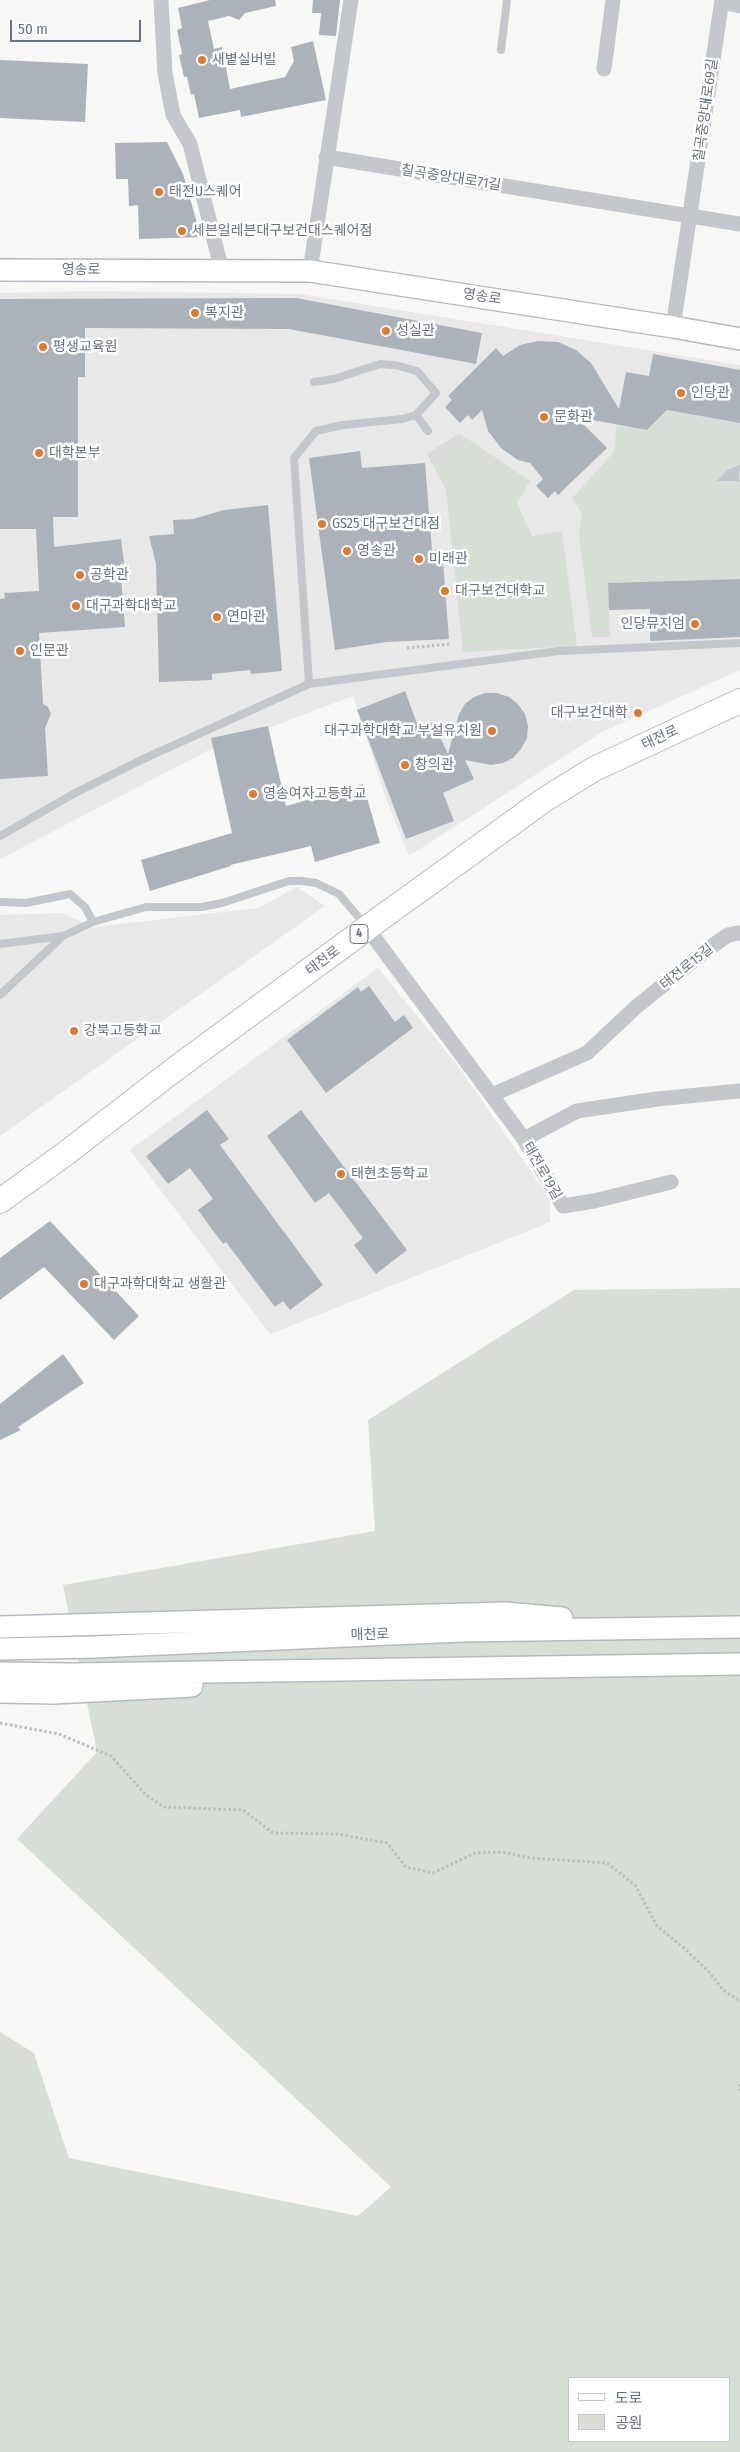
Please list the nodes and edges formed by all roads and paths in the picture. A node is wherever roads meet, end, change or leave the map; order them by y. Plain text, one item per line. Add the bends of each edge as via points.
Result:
1 (161, 0) edge
2 (351, 0) edge
3 (507, 0) edge
4 (613, 0) edge
5 (722, 1) edge
6 (740, 6) edge
7 (501, 50) dead end
8 (604, 69) dead end
9 (326, 157) junction
10 (690, 217) junction
11 (740, 224) edge
12 (0, 270) edge
13 (222, 271) junction
14 (310, 271) junction
15 (673, 327) junction
16 (740, 339) edge
17 (314, 382) dead end
18 (416, 415) junction
19 (428, 431) dead end
20 (740, 643) edge
21 (451, 644) dead end
22 (407, 648) dead end
23 (309, 684) junction
24 (740, 701) edge
25 (0, 836) edge
26 (0, 902) edge
27 (93, 922) junction
28 (367, 928) junction
29 (740, 933) edge
30 (63, 936) junction
31 (0, 944) edge
32 (0, 995) edge
33 (740, 1091) edge
34 (492, 1095) junction
35 (524, 1139) junction
36 (671, 1182) dead end
37 (0, 1201) edge
38 (0, 1627) edge
39 (740, 1627) edge
40 (672, 1628) junction
41 (0, 1649) edge
42 (740, 1664) edge
43 (638, 1666) junction
44 (0, 1673) edge
45 (0, 1692) edge
46 (0, 1723) edge
47 (740, 2000) edge
48 (740, 2084) edge
49 (740, 2091) edge

1 - 13 street via 165,73 173,115 190,144
2 - 9 street
3 - 7 lane
4 - 8 street
5 - 6 street, 칠곡중앙대로69길
5 - 10 street, 칠곡중앙대로69길
9 - 10 street, 칠곡중앙대로71길
9 - 14 street
10 - 11 street
10 - 15 street, 칠곡중앙대로69길
12 - 13 main road, 영송로
13 - 14 main road, 영송로
14 - 15 main road, 영송로
15 - 16 main road, 영송로
17 - 18 lane via 380,364 417,371 436,393
18 - 19 lane
18 - 23 lane via 316,431 294,458
20 - 23 lane via 559,651
21 - 22 path
23 - 25 lane via 141,760
24 - 28 main road, 태전로 / 4 via 594,769 544,800
26 - 27 lane via 26,903 70,894 85,906
27 - 28 lane via 146,907 202,907 289,881 302,881 316,883 339,894
27 - 30 lane
28 - 34 street, 태전로19길
28 - 37 main road, 태전로 / 4
29 - 34 street, 태전로15길 via 728,935 708,949 636,1008 588,1053
30 - 31 lane
30 - 32 lane
33 - 35 street via 577,1111
34 - 35 street, 태전로19길
35 - 36 street, 태전로19길 via 563,1206
38 - 40 main road via 505,1613
39 - 40 main road, 매천로
40 - 41 main road, 매천로 via 461,1631
42 - 43 main road
43 - 44 main road
43 - 45 main road via 466,1681 277,1682 54,1693
46 - 47 path via 59,1734 112,1756 146,1795 164,1807 243,1810 273,1833 337,1834 387,1843 406,1867 433,1873 475,1853 502,1852 530,1858 607,1863 635,1885 657,1926 690,1954 723,1990
48 - 49 path

